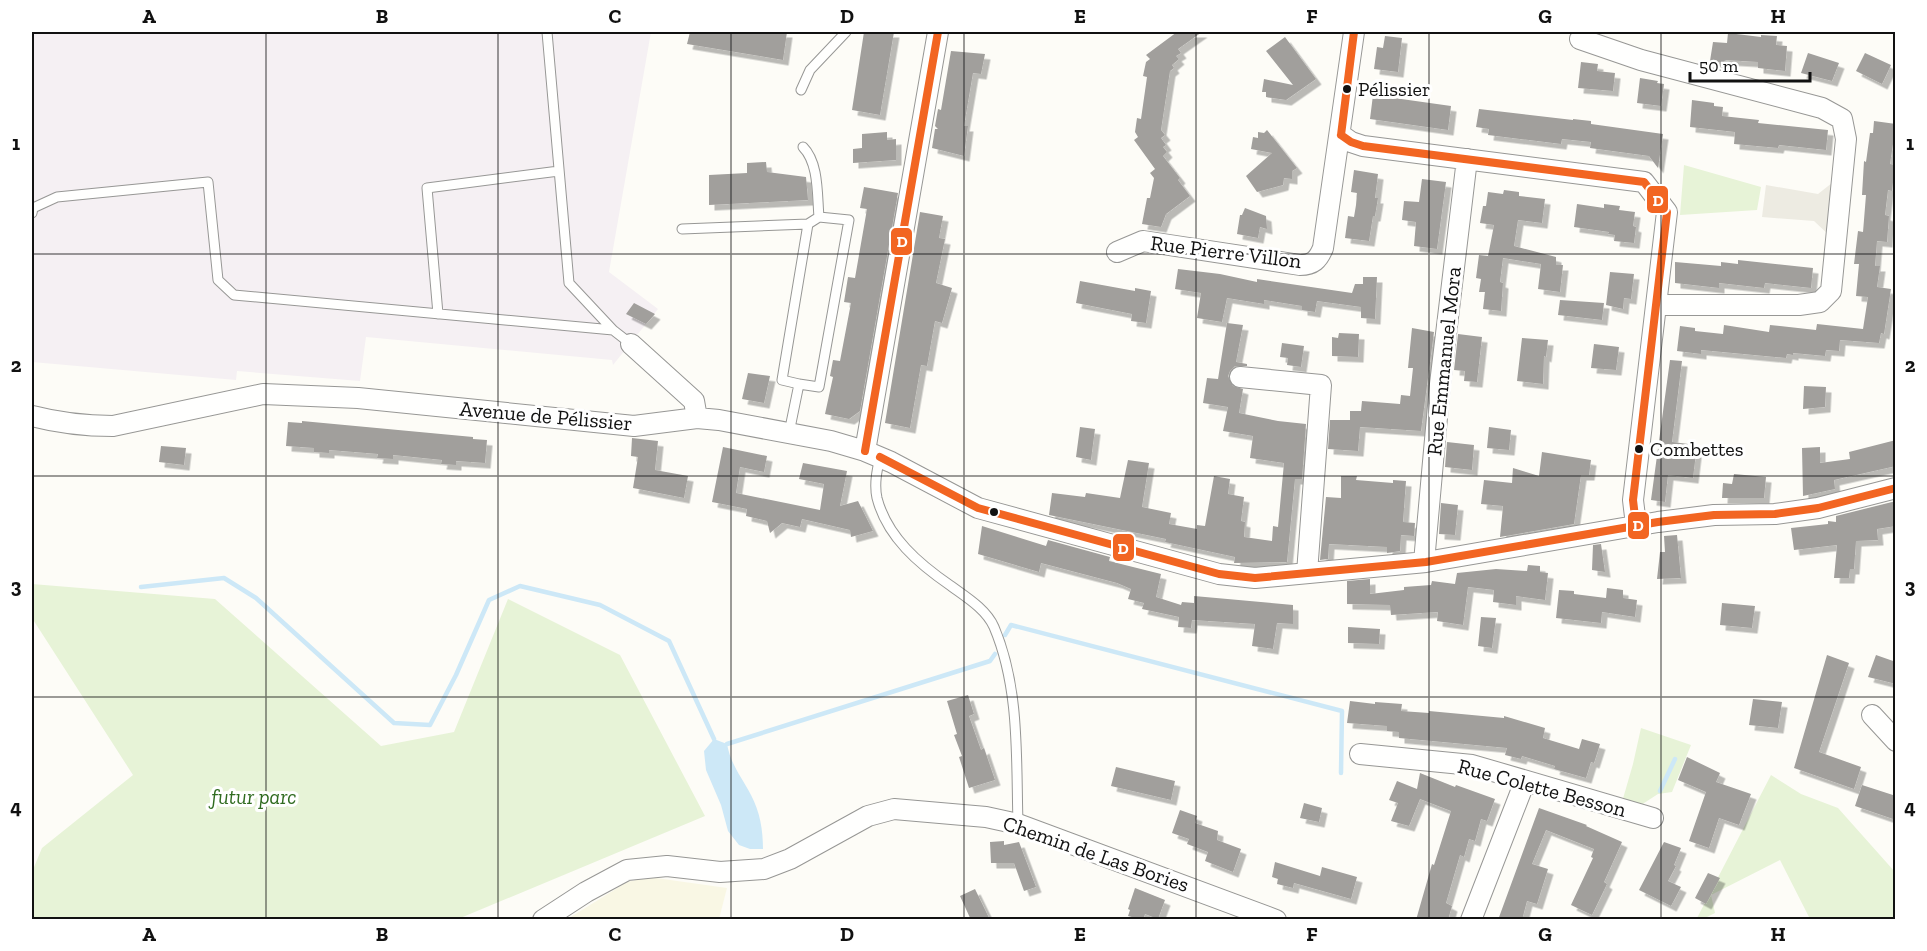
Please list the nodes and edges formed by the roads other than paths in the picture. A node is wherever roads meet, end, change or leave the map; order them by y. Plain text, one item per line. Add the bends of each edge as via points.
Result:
1 (547, 32) edge
2 (846, 32) edge
3 (938, 32) edge
4 (1354, 32) edge
5 (1580, 39) dead end
6 (801, 90) dead end
7 (1341, 135) junction
8 (803, 147) dead end
9 (1467, 159) junction
10 (559, 171) junction
11 (32, 213) edge
12 (819, 217) junction
13 (808, 224) junction
14 (682, 229) dead end
15 (1117, 252) dead end
16 (1657, 305) junction
17 (438, 314) junction
18 (613, 330) junction
19 (631, 344) joint
20 (1240, 377) dead end
21 (799, 384) junction
22 (32, 416) edge
23 (697, 418) junction
24 (789, 433) junction
25 (873, 454) junction
26 (1896, 488) edge
27 (1636, 525) junction
28 (1424, 562) junction
29 (1308, 573) junction
30 (1872, 715) dead end
31 (1896, 741) edge
32 (1360, 754) dead end
33 (1525, 781) junction
34 (1653, 818) dead end
35 (1018, 824) junction
36 (543, 920) edge
37 (1276, 920) edge
38 (1471, 920) edge

1 - 10 lane
2 - 6 lane via 810,70
3 - 25 street
4 - 7 street
5 - 16 street via 1641,60 1822,108 1842,119 1846,139 1831,291 1821,302
7 - 9 street via 1363,146
7 - 15 street, Rue Pierre Villon via 1323,248 1320,257 1309,265 1143,241
8 - 12 lane via 809,153 816,181
9 - 16 street via 1644,182 1667,212
9 - 28 street, Rue Emmanuel Mora
10 - 17 lane via 427,188
10 - 18 lane via 569,283
11 - 17 lane via 33,208 57,197 208,182 218,280 234,296
12 - 13 lane
12 - 21 lane via 849,220 819,387
13 - 14 lane
13 - 21 lane via 782,380
16 - 27 street via 1633,500
17 - 18 lane
18 - 19 lane
19 - 23 street via 694,401
20 - 29 street via 1321,386
21 - 24 lane
22 - 23 street, Avenue de Pélissier via 55,422 113,426 263,394 358,398 634,426
23 - 24 street, Avenue de Pélissier
24 - 25 street, Avenue de Pélissier
25 - 29 street, Avenue de Pélissier via 978,508 1219,574 1255,578
25 - 35 lane via 877,497 894,537 930,571 974,603 993,624 1015,704
26 - 27 street, Avenue de Pélissier via 1818,508
27 - 28 street, Avenue de Pélissier
28 - 29 street, Avenue de Pélissier
30 - 31 street
32 - 33 street, Rue Colette Besson via 1472,765
33 - 34 street, Rue Colette Besson
33 - 38 street
35 - 36 street, Chemin de Las Bories via 986,817 894,809 868,816 764,869 720,872 667,866 627,870
35 - 37 street, Chemin de Las Bories

